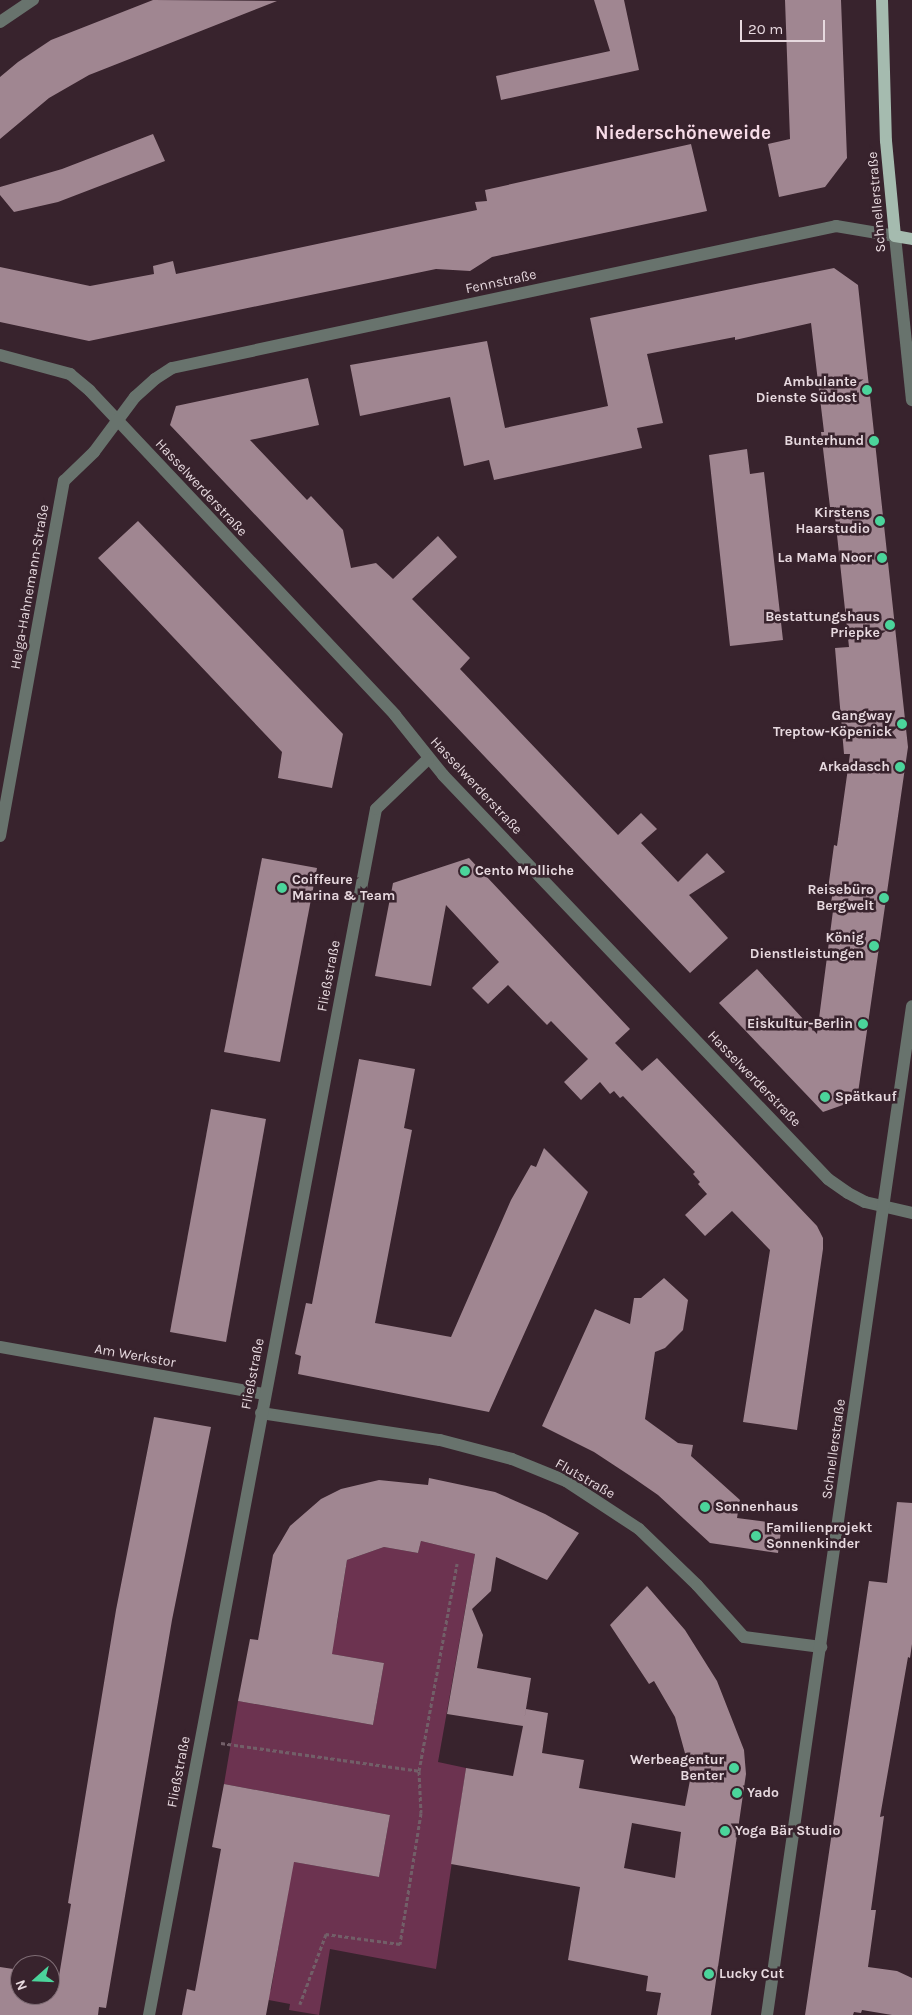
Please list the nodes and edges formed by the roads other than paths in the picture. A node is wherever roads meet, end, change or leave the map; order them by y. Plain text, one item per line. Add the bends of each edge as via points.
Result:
1 (33, 0) edge
2 (882, 0) edge
3 (0, 22) edge
4 (895, 236) junction
5 (912, 239) edge
6 (0, 355) edge
7 (912, 400) edge
8 (118, 422) junction
9 (428, 760) junction
10 (0, 836) edge
11 (912, 1006) edge
12 (884, 1207) junction
13 (912, 1214) edge
14 (0, 1347) edge
15 (265, 1394) junction
16 (261, 1413) junction
17 (821, 1647) junction
18 (149, 2015) edge
19 (767, 2015) edge

1 - 3 street
2 - 4 main road, Schnellerstraße via 886,140
4 - 5 main road, Fennstraße
4 - 7 street, Schnellerstraße
4 - 8 street, Fennstraße via 836,226 172,368 136,397
6 - 8 street, Hasselwerderstraße via 70,374 90,390
8 - 9 street, Hasselwerderstraße via 395,714
8 - 10 street, Helga-Hahnemann-Straße via 94,452 64,481
9 - 12 street, Hasselwerderstraße via 828,1179 856,1198
9 - 15 street, Fließstraße via 376,809
11 - 12 street, Schnellerstraße
12 - 13 street, Hasselwerderstraße
12 - 17 street, Schnellerstraße
14 - 15 street, Am Werkstor
15 - 16 street, Fließstraße
16 - 17 street, Flutstraße via 440,1440 512,1459 557,1478 639,1529 697,1585 744,1637
16 - 18 street, Fließstraße
17 - 19 street, Schnellerstraße

